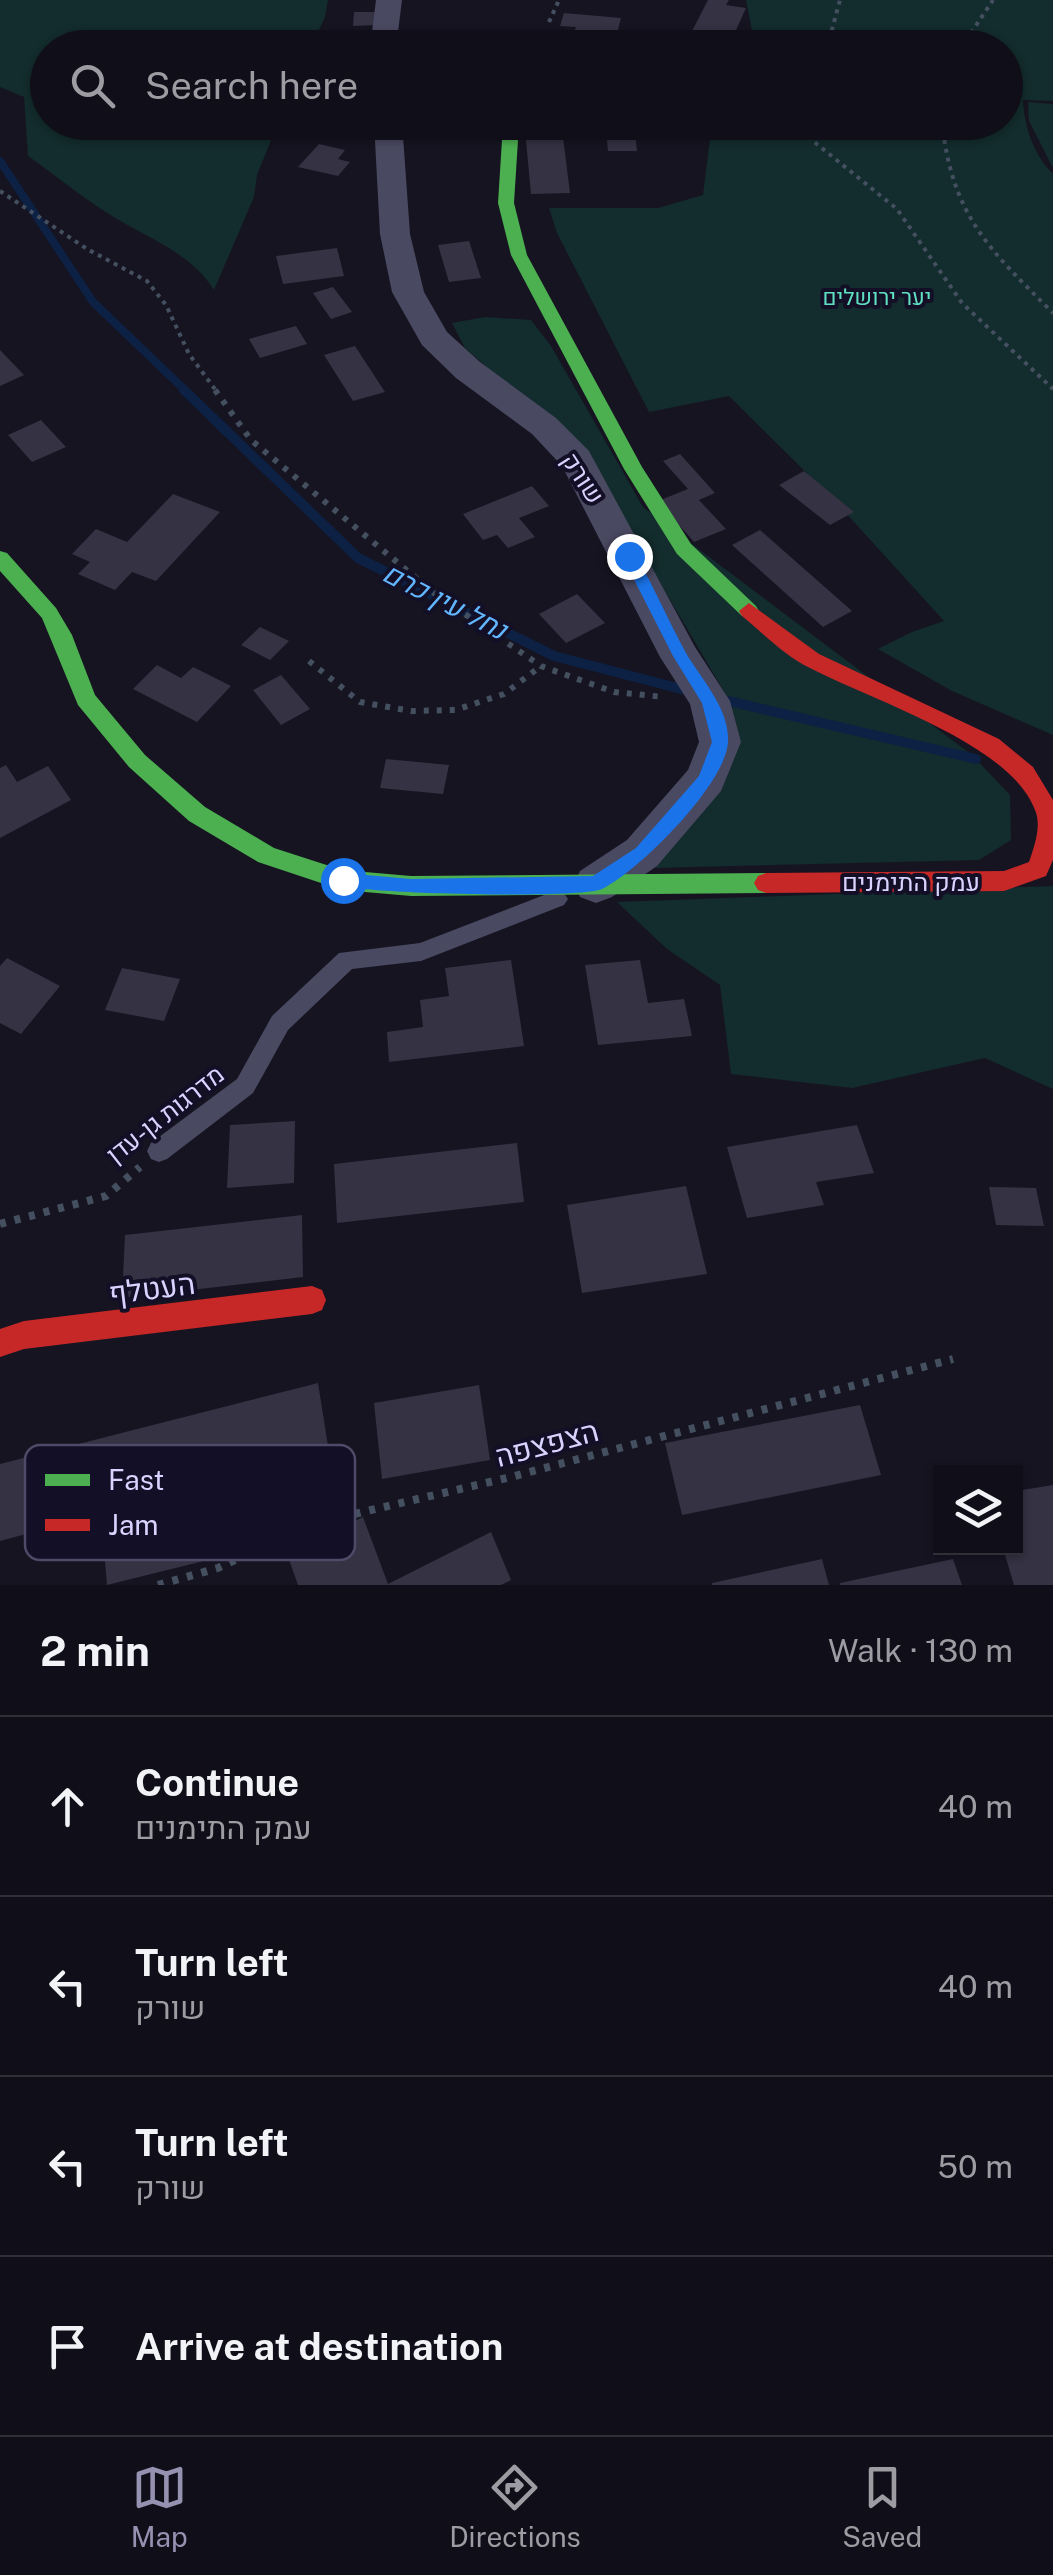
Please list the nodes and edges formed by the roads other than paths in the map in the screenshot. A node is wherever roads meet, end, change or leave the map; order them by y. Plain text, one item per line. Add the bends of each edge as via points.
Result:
1 (389, 0) edge
2 (385, 30) edge
3 (389, 140) edge
4 (510, 140) edge
5 (0, 558) edge
6 (1045, 869) edge
7 (596, 884) junction
8 (159, 1151) road end
9 (312, 1300) dead end
10 (0, 1343) edge

1 - 2 street
3 - 7 street, שורק via 395,234 408,292 425,323 468,370 544,426 576,459 710,702 720,742 706,779 642,853
4 - 6 street, עמק התימנים via 506,203 518,255 633,469 684,549 812,660 992,744 1025,773 1048,812
5 - 7 street, עמק התימנים via 43,602 84,696 138,764 240,844 343,880
6 - 7 street, עמק התימנים via 1004,882
7 - 8 lane, מדרגות גן-עדן via 420,952 347,960 280,1023 245,1086
9 - 10 street, העטלף

